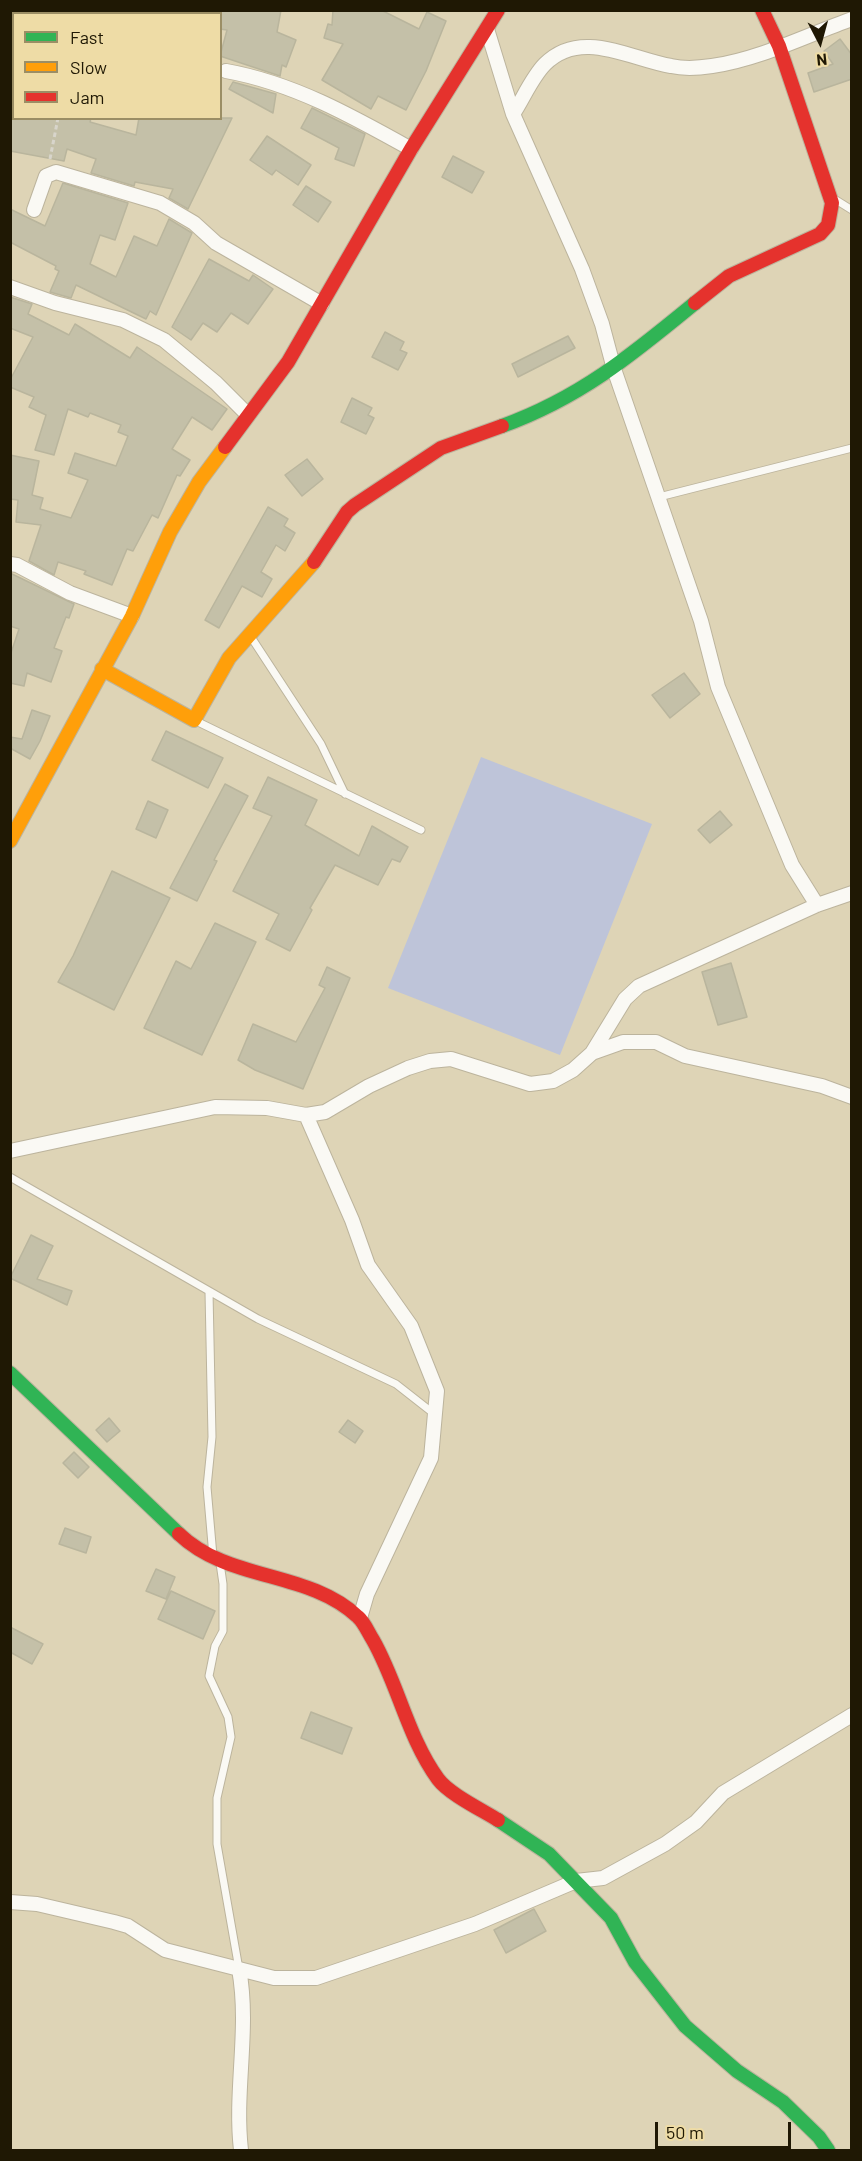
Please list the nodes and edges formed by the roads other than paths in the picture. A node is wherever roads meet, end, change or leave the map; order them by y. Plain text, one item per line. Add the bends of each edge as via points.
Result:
1 (498, 10) edge
2 (762, 10) edge
3 (852, 19) edge
4 (487, 29) junction
5 (779, 46) junction
6 (226, 71) dead end
7 (513, 114) junction
8 (411, 149) junction
9 (826, 186) junction
10 (34, 210) dead end
11 (852, 210) edge
12 (10, 287) edge
13 (322, 304) junction
14 (614, 369) junction
15 (248, 415) junction
16 (852, 448) edge
17 (659, 497) junction
18 (10, 564) edge
19 (132, 616) junction
20 (249, 633) junction
21 (102, 669) junction
22 (194, 720) junction
23 (345, 794) junction
24 (421, 830) dead end
25 (10, 841) edge
26 (852, 893) edge
27 (817, 904) junction
28 (592, 1053) junction
29 (852, 1097) edge
30 (306, 1115) junction
31 (10, 1151) edge
32 (10, 1178) edge
33 (209, 1292) junction
34 (10, 1373) edge
35 (433, 1413) junction
36 (216, 1560) junction
37 (360, 1618) junction
38 (852, 1715) edge
39 (576, 1881) junction
40 (10, 1902) edge
41 (239, 1969) junction
42 (242, 2151) edge
43 (828, 2151) edge

1 - 4 street
2 - 5 street
3 - 5 street
4 - 7 street
4 - 8 street
5 - 7 street via 712,66 682,68 600,47 559,52 543,65
5 - 9 street
6 - 8 street via 277,82 350,115
7 - 14 street via 582,268
8 - 13 street
9 - 11 lane via 838,202
9 - 14 street via 832,214 820,234 729,276
10 - 13 street via 46,176 56,172 160,203 194,223 216,243
12 - 15 street via 123,320 164,340
13 - 15 street via 288,362
14 - 17 street
14 - 20 street via 533,415 441,448 355,505 313,564
15 - 19 street via 199,482
16 - 17 lane
17 - 27 street via 701,621 718,687 792,865
18 - 19 street via 70,593
19 - 21 street
20 - 22 street via 229,658
20 - 23 lane via 321,744
21 - 22 street
21 - 25 street
22 - 23 lane
23 - 24 lane
26 - 27 street
27 - 28 street via 639,986 626,999
28 - 29 street via 623,1042 656,1042 685,1056 822,1086
28 - 30 street via 553,1081 530,1084 451,1059 430,1061 369,1086 325,1112
30 - 31 street via 258,1107 215,1107
30 - 35 street via 368,1265 411,1326 437,1391
32 - 33 lane
33 - 35 lane via 346,1363 396,1384
33 - 36 lane via 212,1437 207,1486
34 - 36 street via 189,1544
35 - 37 street via 431,1458 367,1594
36 - 37 street via 308,1587 335,1599
36 - 41 lane via 223,1584 223,1631 209,1676 228,1717 231,1737 217,1798 217,1844
37 - 39 street via 388,1666 430,1770 440,1782 549,1854
38 - 39 street via 723,1793 696,1822 665,1844 603,1878
39 - 41 street via 475,1924 316,1978 274,1978
39 - 43 street via 611,1918 636,1962 685,2026 737,2071 783,2102
40 - 41 street via 37,1904 128,1926 165,1950
41 - 42 street via 243,1991 238,2116

